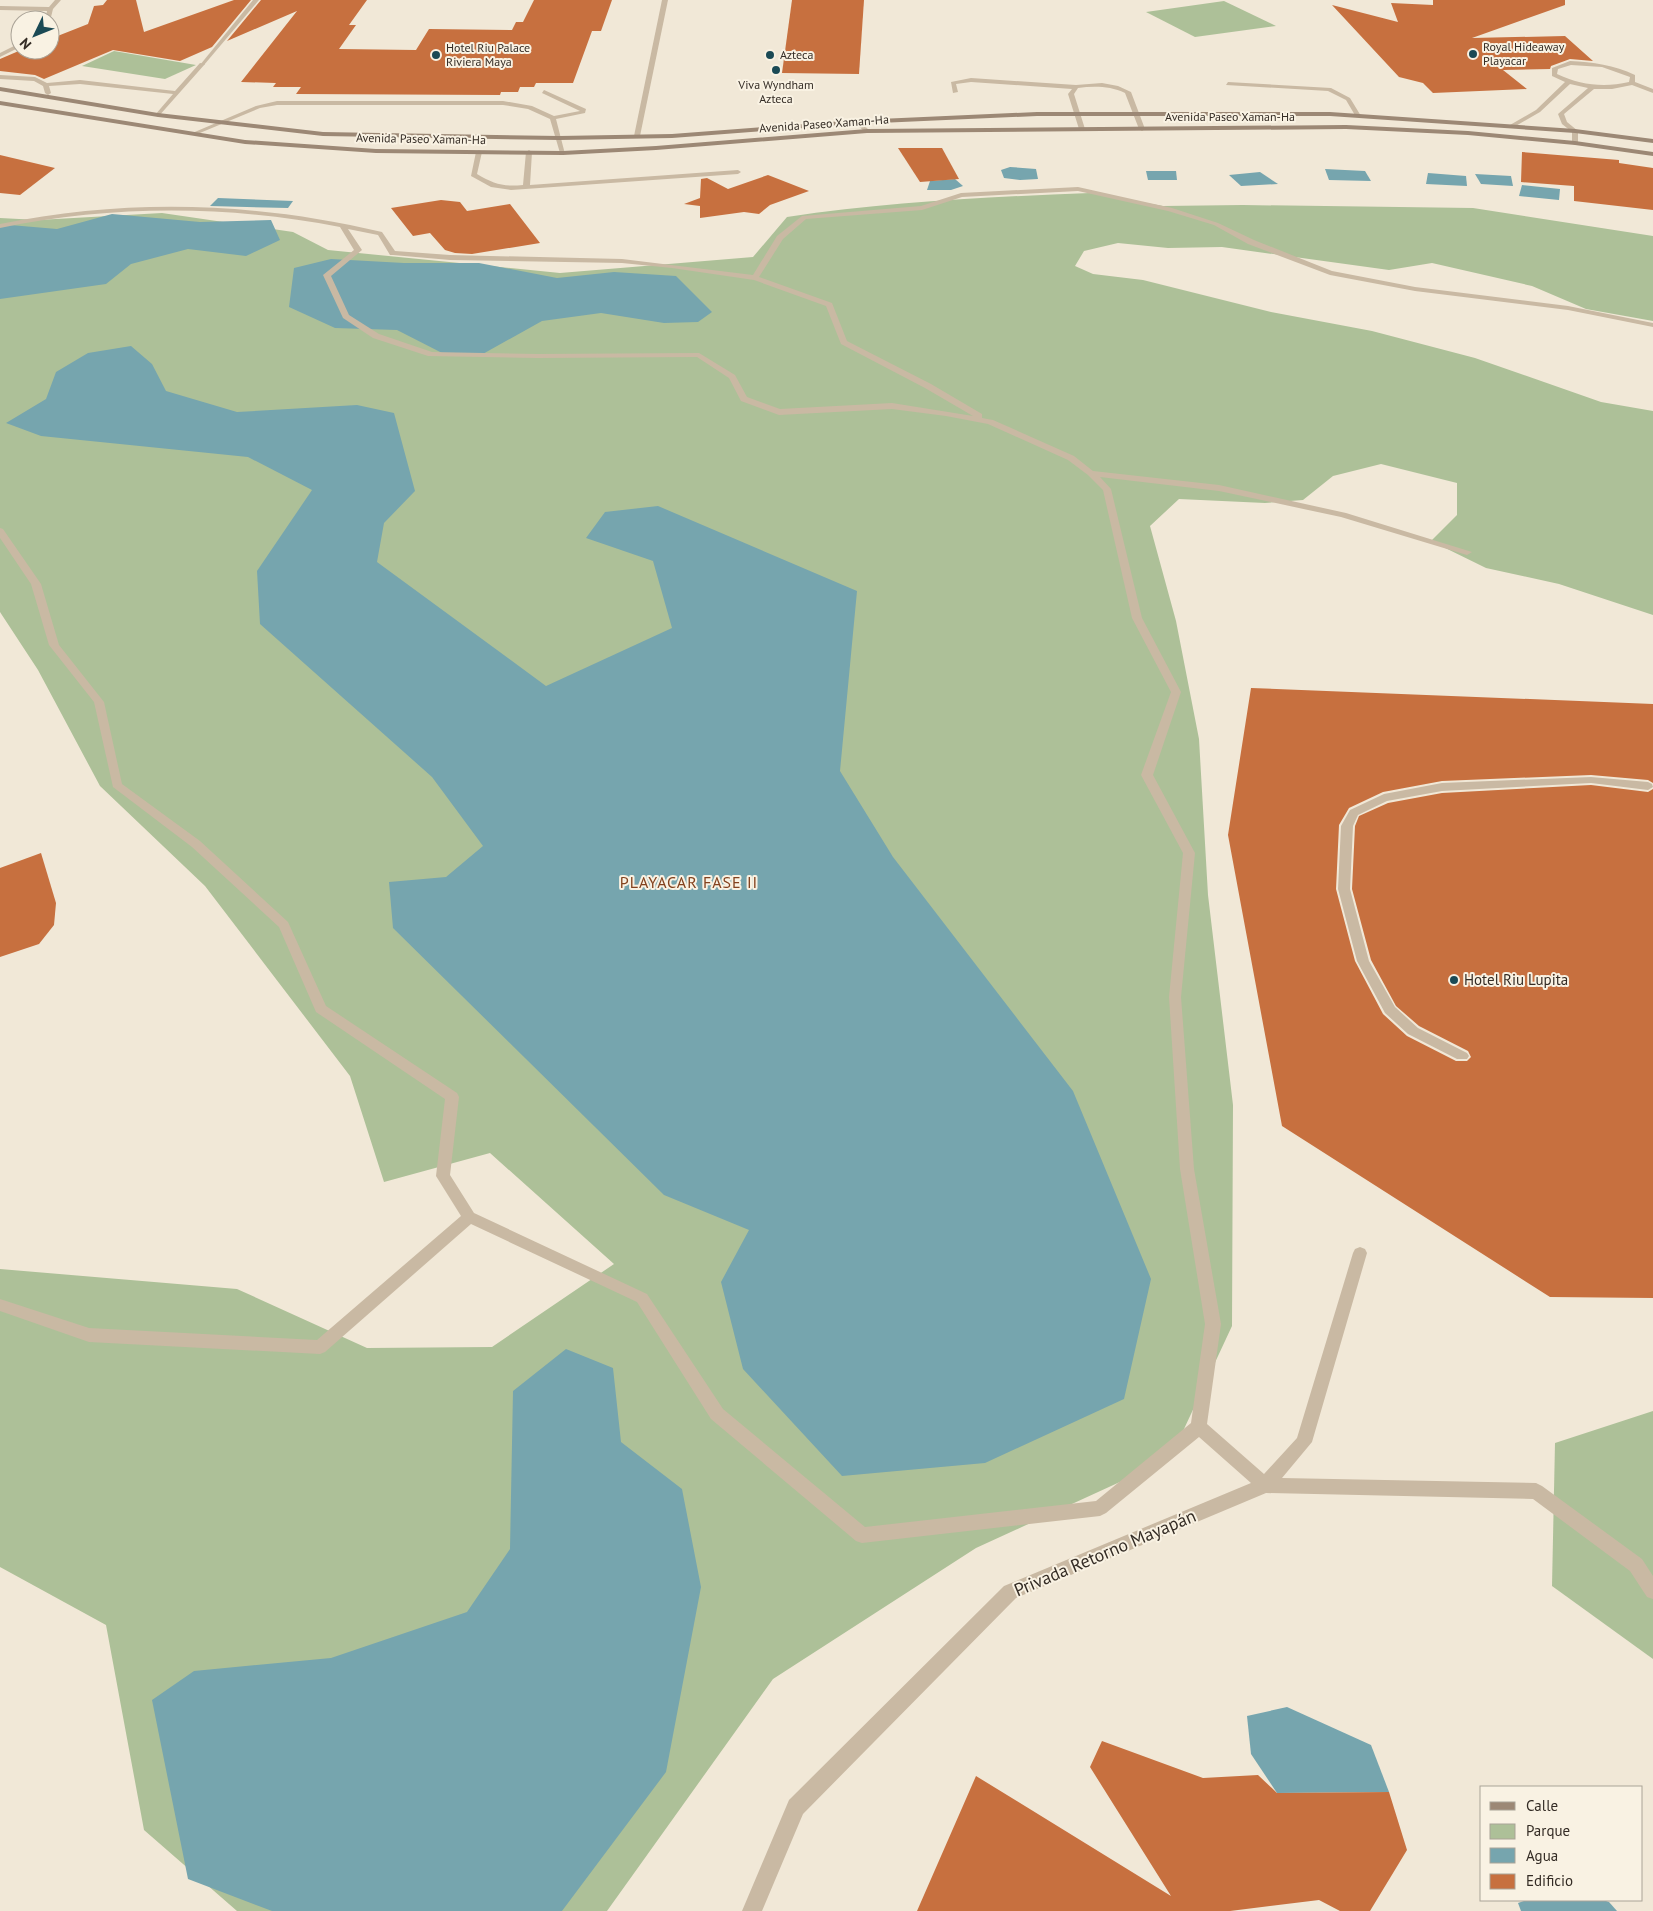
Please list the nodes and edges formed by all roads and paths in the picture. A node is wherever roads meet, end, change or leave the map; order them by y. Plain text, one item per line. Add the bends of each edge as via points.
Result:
1 (58, 0) edge
2 (256, 0) edge
3 (666, 0) edge
4 (0, 8) edge
5 (50, 9) joint
6 (0, 77) edge
7 (1568, 83) junction
8 (1632, 83) junction
9 (1228, 84) dead end
10 (46, 85) junction
11 (1076, 87) junction
12 (1592, 88) junction
13 (0, 89) edge
14 (1653, 91) edge
15 (544, 92) dead end
16 (955, 92) dead end
17 (176, 93) junction
18 (47, 98) junction
19 (0, 103) edge
20 (1076, 114) junction
21 (1136, 114) junction
22 (158, 115) junction
23 (1358, 116) junction
24 (553, 118) junction
25 (857, 122) junction
26 (1466, 122) junction
27 (220, 123) junction
28 (1512, 126) junction
29 (1082, 129) junction
30 (1142, 129) junction
31 (867, 131) junction
32 (1575, 131) junction
33 (193, 134) junction
34 (1468, 134) junction
35 (638, 136) junction
36 (559, 138) junction
37 (1653, 141) edge
38 (1575, 143) junction
39 (479, 152) junction
40 (528, 152) junction
41 (563, 153) junction
42 (1653, 154) edge
43 (738, 172) dead end
44 (526, 187) junction
45 (342, 225) junction
46 (0, 226) edge
47 (754, 278) junction
48 (1653, 325) edge
49 (990, 422) junction
50 (1091, 473) junction
51 (0, 531) edge
52 (1467, 552) dead end
53 (1648, 786) dead end
54 (1462, 1056) dead end
55 (469, 1217) junction
56 (1360, 1253) dead end
57 (0, 1305) edge
58 (1199, 1427) junction
59 (1265, 1485) junction
60 (1653, 1591) edge
61 (752, 1911) edge

1 - 5 street
2 - 17 street
3 - 35 street
4 - 5 street
6 - 10 street via 35,79
7 - 8 street via 1554,75 1554,68 1570,63 1594,63 1618,68 1633,76
7 - 12 street
7 - 28 street via 1538,111
8 - 12 street via 1617,88
8 - 14 street
9 - 23 street via 1329,89 1348,99
10 - 17 street via 80,82
10 - 18 street
11 - 16 street via 971,80 953,82
11 - 20 street via 1071,94
11 - 21 street via 1111,85 1121,88 1128,92
12 - 32 street via 1561,114 1564,123
13 - 18 main road, Avenida Paseo Xaman-Ha
15 - 24 street via 583,109 577,116
17 - 22 street
18 - 22 main road, Avenida Paseo Xaman-Ha
19 - 33 main road, Avenida Paseo Xaman-Ha
20 - 21 main road, Avenida Paseo Xaman-Ha
20 - 25 main road, Avenida Paseo Xaman-Ha
20 - 29 street
21 - 23 main road, Avenida Paseo Xaman-Ha
21 - 30 street
22 - 27 main road, Avenida Paseo Xaman-Ha
23 - 26 main road, Avenida Paseo Xaman-Ha
24 - 27 street via 530,107 503,103 278,103 258,107
24 - 36 street
25 - 31 street
25 - 35 main road, Avenida Paseo Xaman-Ha
26 - 28 main road, Avenida Paseo Xaman-Ha
26 - 34 main road
27 - 33 street
27 - 36 main road, Avenida Paseo Xaman-Ha via 323,134
28 - 32 main road, Avenida Paseo Xaman-Ha
29 - 30 main road, Avenida Paseo Xaman-Ha
29 - 31 main road, Avenida Paseo Xaman-Ha
30 - 34 main road, Avenida Paseo Xaman-Ha via 1346,127
31 - 41 main road, Avenida Paseo Xaman-Ha
32 - 37 main road, Avenida Paseo Xaman-Ha
32 - 38 street
33 - 39 main road, Avenida Paseo Xaman-Ha via 245,142 376,151
34 - 38 main road, Avenida Paseo Xaman-Ha
35 - 36 main road, Avenida Paseo Xaman-Ha
36 - 41 street
38 - 42 main road, Avenida Paseo Xaman-Ha
39 - 40 main road, Avenida Paseo Xaman-Ha
39 - 44 street via 473,175 493,186
40 - 41 main road, Avenida Paseo Xaman-Ha
40 - 44 street
43 - 44 street
45 - 46 street via 222,211 131,208 39,216
45 - 47 street via 380,233 393,253 438,258 623,262 693,268
45 - 49 street via 358,250 327,275 346,316 376,336 431,354 699,355 732,377 744,399 780,412 892,406
47 - 48 street via 780,238 804,217 922,208 961,195 1078,189 1170,209 1216,224 1251,242 1330,273 1415,290 1568,308
47 - 49 street via 829,306 844,342
49 - 50 street via 1071,458
50 - 52 street via 1220,488 1343,514
50 - 58 street via 1107,489 1137,618 1176,692 1147,775 1189,853 1175,997 1187,1169 1213,1324
51 - 55 street via 36,584 54,645 99,702 117,785 196,844 284,925 321,1009 452,1097 443,1176
53 - 54 street via 1591,780 1442,787 1384,798 1354,813 1347,826 1344,889 1363,961 1390,1010 1414,1031
55 - 57 street via 320,1347 89,1335
55 - 58 street via 642,1298 717,1414 862,1535 1100,1508
56 - 59 street, Privada Retorno Mayapán via 1304,1442
58 - 59 street
59 - 60 street via 1536,1491 1636,1564
59 - 61 street, Privada Retorno Mayapán via 1010,1592 796,1807

